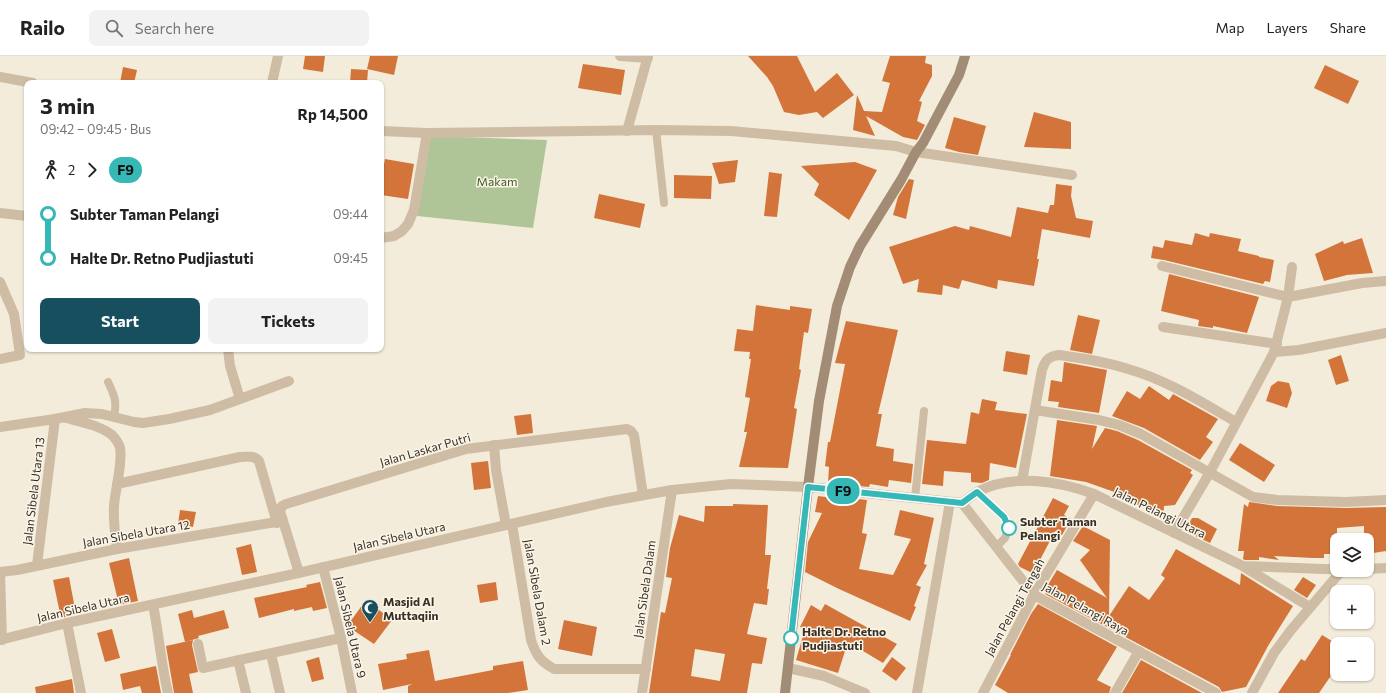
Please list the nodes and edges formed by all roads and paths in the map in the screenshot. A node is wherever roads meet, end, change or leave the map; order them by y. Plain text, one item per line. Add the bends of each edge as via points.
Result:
1 (278, 56) edge
2 (620, 56) edge
3 (965, 56) edge
4 (648, 57) edge
5 (0, 76) edge
6 (273, 80) edge
7 (24, 81) edge
8 (656, 130) junction
9 (384, 131) edge
10 (627, 131) junction
11 (427, 133) junction
12 (916, 152) junction
13 (1072, 175) dead end
14 (664, 203) dead end
15 (0, 213) edge
16 (24, 216) edge
17 (384, 238) edge
18 (1162, 266) dead end
19 (1292, 267) dead end
20 (1386, 281) edge
21 (0, 282) edge
22 (1288, 297) junction
23 (1163, 327) dead end
24 (1386, 333) edge
25 (23, 346) edge
26 (1276, 348) junction
27 (228, 352) edge
28 (0, 359) edge
29 (289, 381) dead end
30 (108, 382) dead end
31 (240, 400) junction
32 (1035, 410) junction
33 (924, 411) dead end
34 (114, 417) junction
35 (58, 418) junction
36 (1236, 422) junction
37 (0, 427) edge
38 (494, 445) junction
39 (1209, 474) junction
40 (1022, 481) junction
41 (117, 484) junction
42 (808, 487) junction
43 (672, 490) junction
44 (977, 492) junction
45 (1094, 494) junction
46 (643, 495) junction
47 (915, 498) junction
48 (1386, 500) edge
49 (950, 502) junction
50 (962, 503) junction
51 (276, 522) junction
52 (509, 525) junction
53 (1174, 533) junction
54 (996, 547) junction
55 (117, 549) junction
56 (37, 565) junction
57 (1243, 566) junction
58 (324, 567) junction
59 (1386, 568) edge
60 (1374, 569) edge
61 (1330, 570) edge
62 (0, 572) edge
63 (296, 574) junction
64 (1336, 577) edge
65 (1034, 595) junction
66 (152, 605) junction
67 (1310, 607) junction
68 (67, 623) junction
69 (341, 638) junction
70 (1, 640) edge
71 (198, 644) dead end
72 (1139, 651) junction
73 (271, 654) junction
74 (238, 660) junction
75 (788, 668) junction
76 (646, 669) junction
77 (80, 693) edge
78 (168, 693) edge
79 (246, 693) edge
80 (280, 693) edge
81 (352, 693) edge
82 (642, 693) edge
83 (785, 693) edge
84 (865, 693) edge
85 (917, 693) edge
86 (983, 693) edge
87 (1115, 693) edge
88 (1216, 693) edge
89 (1252, 693) edge

1 - 6 street
2 - 4 street
3 - 12 main road via 959,75
4 - 10 street
5 - 7 street
8 - 10 street
8 - 12 street via 731,131 803,137 896,146
8 - 14 lane
9 - 11 street
10 - 11 street
11 - 17 street via 414,210 402,231
12 - 13 street
12 - 42 main road via 860,246 837,306 819,401
15 - 16 street
18 - 22 street
19 - 22 street
20 - 22 street
21 - 25 street via 14,314
22 - 26 street
23 - 26 street
24 - 26 street via 1299,350
25 - 28 street via 20,355
26 - 36 street
27 - 31 street
29 - 31 street
30 - 34 lane via 116,398
31 - 34 street via 196,414 143,423
32 - 36 street via 1044,362 1059,355 1130,369 1173,386
32 - 39 street via 1119,425 1140,434
32 - 40 street
33 - 47 lane
34 - 35 street via 85,413
35 - 37 street
35 - 41 street via 85,422 113,436 120,447
35 - 56 street, Jalan Sibela Utara 13
36 - 39 street
38 - 46 street, Jalan Laskar Putri via 626,429 634,435
38 - 52 street, Jalan Sibela Dalam 2 via 496,470
38 - 63 street, Jalan Laskar Putri via 466,449 282,506 280,511
39 - 48 street via 1252,497 1346,502
39 - 53 street
40 - 44 street, Jalan Pelangi Utara via 998,484
40 - 45 street, Jalan Pelangi Utara via 1055,484
41 - 51 street via 240,458 256,458
41 - 55 street via 113,524
42 - 43 street, Jalan Sibela Utara via 731,484
42 - 47 street
42 - 75 main road
43 - 46 street, Jalan Sibela Utara
43 - 76 street, Jalan Sibela Dalam
44 - 50 street, Jalan Pelangi Utara
44 - 54 lane via 1004,517 1009,528 1005,538
45 - 53 street, Jalan Pelangi Utara
45 - 65 street, Jalan Pelangi Tengah
46 - 52 street, Jalan Sibela Utara
47 - 49 street
49 - 50 street
49 - 85 street
50 - 54 street, Jalan Pelangi Raya
51 - 55 street, Jalan Sibela Utara 12
51 - 63 street
52 - 58 street, Jalan Sibela Utara
52 - 76 street, Jalan Sibela Dalam 2 via 531,640 535,652 543,663 554,669
53 - 57 street, Jalan Pelangi Utara
54 - 65 street, Jalan Pelangi Raya
55 - 56 street, Jalan Sibela Utara 12
56 - 62 street, Jalan Sibela Utara 12
57 - 61 street, Jalan Pelangi Utara
57 - 67 street
58 - 63 street, Jalan Sibela Utara
58 - 69 street, Jalan Sibela Utara 9
59 - 60 street
62 - 70 street
63 - 66 street, Jalan Sibela Utara
64 - 67 street
65 - 72 street, Jalan Pelangi Raya
65 - 86 street, Jalan Pelangi Tengah
66 - 68 street, Jalan Sibela Utara
66 - 78 street via 159,632 160,656
67 - 89 street via 1274,653
68 - 70 street, Jalan Sibela Utara
68 - 77 street
69 - 73 street
69 - 81 street, Jalan Sibela Utara 9
71 - 74 street via 203,668
72 - 87 street
72 - 88 street, Jalan Pelangi Raya
73 - 74 street
73 - 80 street
74 - 79 street
75 - 83 main road
75 - 84 street via 824,676
76 - 82 street, Jalan Sibela Dalam

